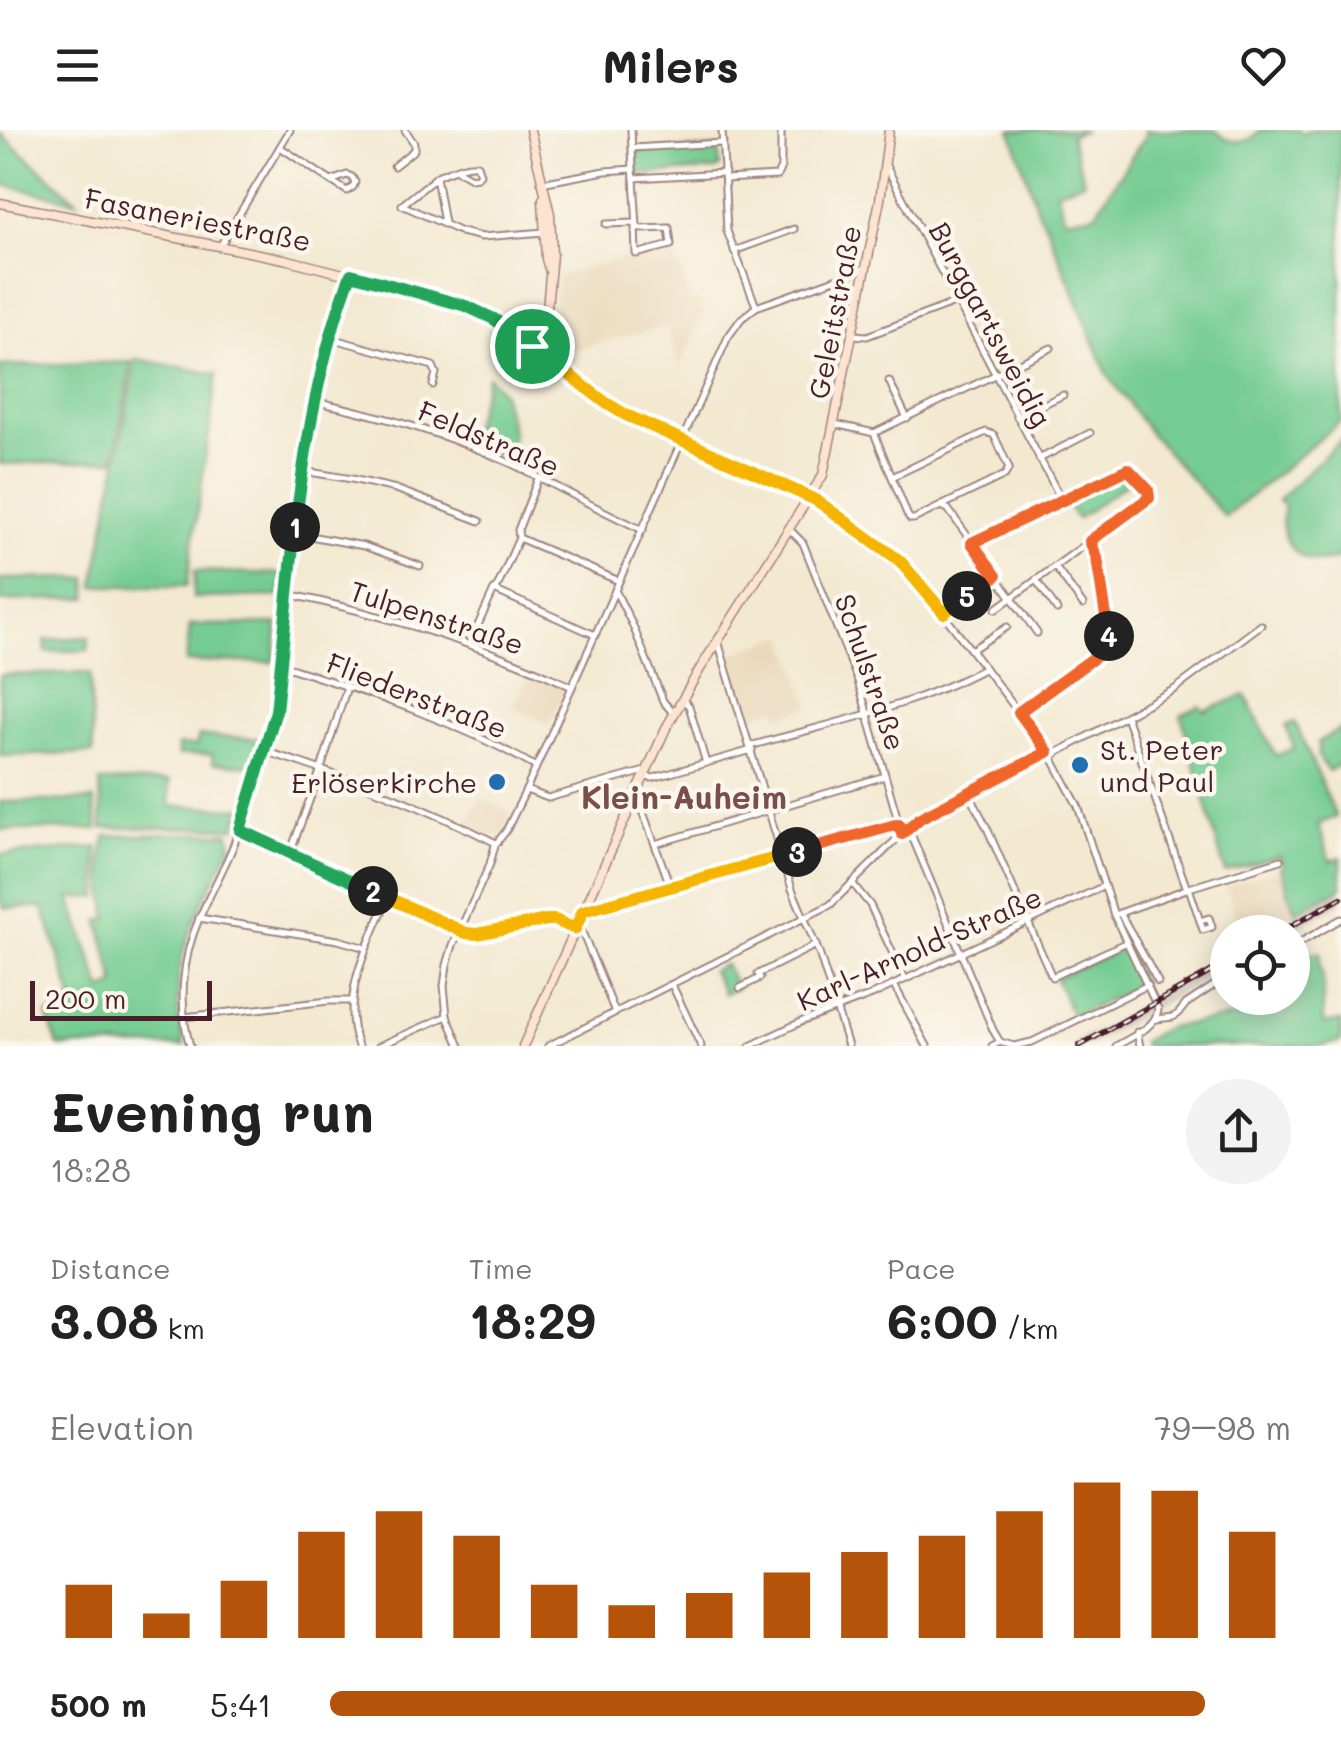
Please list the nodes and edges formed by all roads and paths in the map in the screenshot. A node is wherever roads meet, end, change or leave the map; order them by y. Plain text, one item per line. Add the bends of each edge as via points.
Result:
1 (290, 130) edge
2 (405, 130) edge
3 (530, 130) edge
4 (631, 130) edge
5 (722, 130) edge
6 (782, 130) edge
7 (889, 130) edge
8 (723, 143) junction
9 (280, 146) junction
10 (632, 148) junction
11 (394, 166) dead end
12 (886, 166) junction
13 (456, 169) dead end
14 (633, 170) junction
15 (436, 176) junction
16 (725, 176) junction
17 (634, 178) junction
18 (331, 181) dead end
19 (542, 186) junction
20 (0, 203) edge
21 (444, 224) junction
22 (606, 224) dead end
23 (635, 224) junction
24 (794, 228) dead end
25 (548, 231) junction
26 (220, 246) junction
27 (734, 251) junction
28 (866, 268) junction
29 (351, 274) junction
30 (956, 302) junction
31 (756, 307) junction
32 (853, 335) junction
33 (330, 338) junction
34 (532, 346) junction
35 (1051, 348) dead end
36 (995, 376) junction
37 (889, 381) dead end
38 (433, 385) dead end
39 (1062, 396) dead end
40 (314, 401) junction
41 (907, 418) junction
42 (1018, 418) junction
43 (835, 424) junction
44 (874, 432) junction
45 (1090, 433) dead end
46 (682, 440) junction
47 (1039, 459) junction
48 (303, 471) junction
49 (892, 477) junction
50 (538, 479) junction
51 (810, 498) junction
52 (1061, 500) junction
53 (941, 506) junction
54 (480, 521) dead end
55 (642, 530) junction
56 (790, 530) junction
57 (294, 533) junction
58 (519, 538) junction
59 (1090, 541) junction
60 (972, 543) junction
61 (420, 566) dead end
62 (1055, 567) junction
63 (996, 576) junction
64 (1036, 580) junction
65 (619, 581) junction
66 (496, 590) junction
67 (615, 590) junction
68 (288, 594) junction
69 (1012, 598) junction
70 (1083, 605) dead end
71 (996, 609) dead end
72 (1057, 610) dead end
73 (944, 613) junction
74 (1261, 625) dead end
75 (1008, 626) dead end
76 (1037, 633) dead end
77 (595, 635) junction
78 (718, 642) junction
79 (468, 646) junction
80 (972, 650) junction
81 (281, 665) junction
82 (985, 668) junction
83 (346, 687) junction
84 (572, 687) junction
85 (682, 699) junction
86 (1019, 712) junction
87 (867, 713) junction
88 (674, 714) junction
89 (1126, 716) junction
90 (751, 748) junction
91 (264, 751) junction
92 (1050, 754) junction
93 (706, 763) junction
94 (536, 767) junction
95 (322, 770) junction
96 (644, 774) junction
97 (884, 774) junction
98 (526, 790) junction
99 (636, 793) junction
100 (969, 793) junction
101 (769, 810) junction
102 (899, 824) junction
103 (908, 828) junction
104 (240, 830) junction
105 (902, 834) junction
106 (496, 843) junction
107 (655, 844) junction
108 (290, 854) junction
109 (782, 856) junction
110 (1281, 860) dead end
111 (853, 884) junction
112 (1104, 886) junction
113 (671, 888) junction
114 (1188, 888) junction
115 (388, 898) junction
116 (583, 911) junction
117 (1117, 914) junction
118 (199, 918) junction
119 (804, 919) junction
120 (1341, 919) edge
121 (1200, 921) dead end
122 (1028, 922) junction
123 (462, 926) junction
124 (577, 926) junction
125 (1310, 936) edge
126 (1127, 942) junction
127 (816, 945) junction
128 (366, 948) junction
129 (960, 953) junction
130 (905, 979) junction
131 (1158, 982) dead end
132 (894, 984) junction
133 (672, 985) junction
134 (1148, 985) junction
135 (740, 988) dead end
136 (1210, 988) edge
137 (353, 1001) junction
138 (836, 1008) junction
139 (615, 1012) junction
140 (448, 1016) junction
141 (184, 1017) junction
142 (1156, 1019) junction
143 (1137, 1032) junction
144 (402, 1036) junction
145 (1000, 1042) junction
146 (551, 1045) edge
147 (190, 1046) edge
148 (358, 1046) edge
149 (379, 1046) edge
150 (408, 1046) edge
151 (460, 1046) edge
152 (523, 1046) edge
153 (701, 1046) edge
154 (750, 1046) edge
155 (848, 1046) edge
156 (927, 1046) edge
157 (992, 1046) edge
158 (1116, 1046) edge
159 (1140, 1046) edge

1 - 9 street
2 - 11 street via 414,150
3 - 19 street
4 - 10 street
5 - 8 street
6 - 16 street via 779,174
7 - 12 street, Geleitstraße
8 - 10 street
8 - 16 street
9 - 18 street
9 - 26 street
10 - 14 street
12 - 28 street, Geleitstraße
12 - 30 street, Burggartsweidig
13 - 15 street
14 - 17 street
14 - 19 street
15 - 21 street
15 - 21 street via 402,205
16 - 17 street
16 - 27 street
17 - 23 street
19 - 25 street
20 - 26 street, Fasaneriestraße
21 - 25 street via 486,238
22 - 23 street
23 - 23 street via 636,254 671,245 669,228
24 - 27 street
25 - 34 street via 546,319
26 - 29 street, Fasaneriestraße
27 - 31 street
28 - 31 street
28 - 32 street, Geleitstraße
29 - 33 street
29 - 34 street, Fasaneriestraße via 466,306
30 - 32 street via 871,335
30 - 36 street, Burggartsweidig
31 - 46 street via 728,337
32 - 43 street, Geleitstraße
33 - 38 street via 434,366
33 - 40 street
34 - 46 street, Fasaneriestraße via 617,410
35 - 36 street
36 - 41 street
36 - 42 street, Burggartsweidig
37 - 41 street
39 - 42 street
40 - 48 street
40 - 50 street, Feldstraße via 419,428
41 - 44 street
42 - 47 street, Burggartsweidig
43 - 44 street
43 - 51 street, Geleitstraße
44 - 49 street
45 - 47 street
46 - 51 street, Fasaneriestraße
46 - 55 street
47 - 52 street, Burggartsweidig
48 - 54 street via 396,489
48 - 57 street
49 - 53 street via 910,519
49 - 53 street via 992,433 1009,472
50 - 55 street, Feldstraße
50 - 58 street
51 - 56 street, Geleitstraße
51 - 73 street via 899,560
52 - 59 street via 1128,469 1148,490 1147,500
52 - 60 street
53 - 60 street
55 - 65 street
56 - 78 street, Geleitstraße
56 - 87 street, Schulstraße via 803,542
57 - 61 street via 364,546
57 - 68 street
58 - 65 street
58 - 66 street
59 - 62 street
59 - 86 street via 1110,646
60 - 63 street
62 - 64 street
62 - 70 street
63 - 69 street
63 - 73 street
64 - 69 street
64 - 72 street
65 - 67 street
66 - 77 street
66 - 79 street
67 - 77 street
67 - 88 street via 662,701
68 - 79 street, Tulpenstraße
68 - 81 street
69 - 71 street
69 - 76 street
73 - 80 street
74 - 89 street via 1190,679
75 - 80 street
77 - 84 street
78 - 85 street, Geleitstraße
78 - 90 street
79 - 84 street, Tulpenstraße
80 - 82 street
81 - 83 street, Fliederstraße
81 - 91 street
82 - 86 street
82 - 87 street
83 - 94 street, Fliederstraße via 436,718
83 - 95 street
84 - 94 street
85 - 88 street, Geleitstraße
85 - 93 street
86 - 92 street
87 - 90 street
87 - 97 street, Schulstraße
88 - 96 street, Geleitstraße
89 - 92 street
89 - 114 street
90 - 93 street
90 - 101 street
91 - 95 street
91 - 104 street
92 - 100 street
92 - 112 street via 1078,806
93 - 96 street via 650,779
94 - 98 street
95 - 106 street
95 - 108 street
96 - 98 street via 548,798
96 - 99 street, Geleitstraße
97 - 101 street
97 - 102 street, Schulstraße
98 - 106 street
99 - 107 street
99 - 116 street, Geleitstraße
100 - 103 street
100 - 122 street
101 - 107 street
101 - 109 street
102 - 105 street, Schulstraße
102 - 109 street
103 - 105 street
103 - 129 street
104 - 108 street
104 - 118 street
105 - 111 street
106 - 123 street
107 - 113 street
108 - 115 street
109 - 113 street
109 - 119 street
110 - 114 street
111 - 119 street
111 - 130 street via 870,904
112 - 117 street
112 - 122 street, Karl-Arnold-Straße
113 - 116 street
114 - 117 street
114 - 121 street
115 - 123 street
115 - 128 street
116 - 124 street, Geleitstraße
117 - 126 street
117 - 131 street
118 - 128 street
118 - 141 street via 187,959
119 - 127 street
119 - 133 street
120 - 125 street
122 - 126 street via 1052,977
122 - 129 street, Karl-Arnold-Straße
123 - 124 street via 472,934 547,920
123 - 140 street via 445,972
124 - 139 street
124 - 152 street, Geleitstraße
126 - 134 street
127 - 135 street
127 - 138 street
128 - 137 street
129 - 130 street, Karl-Arnold-Straße
129 - 145 street
130 - 132 street, Karl-Arnold-Straße
132 - 138 street, Karl-Arnold-Straße
132 - 156 street
133 - 139 street
133 - 153 street
134 - 142 street
134 - 145 street via 1032,1042
136 - 142 street via 1173,1017
137 - 141 street
137 - 148 street
138 - 154 street, Karl-Arnold-Straße
138 - 155 street
139 - 146 street
140 - 144 street
140 - 151 street
141 - 147 street
142 - 143 street
143 - 158 street
143 - 159 street
144 - 149 street
144 - 150 street
145 - 157 street

